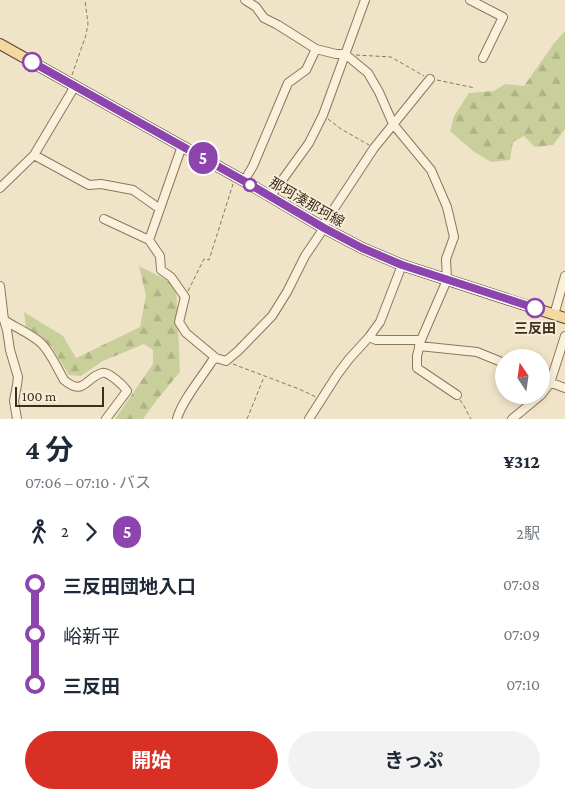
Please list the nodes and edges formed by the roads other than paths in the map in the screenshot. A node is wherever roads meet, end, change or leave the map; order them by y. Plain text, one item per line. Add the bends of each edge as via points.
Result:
1 (246, 0) edge
2 (263, 0) edge
3 (365, 0) edge
4 (470, 0) edge
5 (256, 7) junction
6 (0, 44) edge
7 (316, 50) junction
8 (345, 54) junction
9 (483, 58) dead end
10 (430, 79) road end
11 (72, 84) junction
12 (393, 124) junction
13 (182, 146) junction
14 (34, 155) junction
15 (240, 178) junction
16 (0, 188) edge
17 (270, 197) junction
18 (160, 209) junction
19 (104, 219) dead end
20 (323, 228) junction
21 (149, 240) junction
22 (402, 265) junction
23 (565, 276) edge
24 (447, 280) junction
25 (0, 286) edge
26 (554, 314) junction
27 (565, 318) edge
28 (2, 320) edge
29 (565, 336) edge
30 (368, 337) junction
31 (420, 343) junction
32 (216, 358) junction
33 (495, 359) edge
34 (550, 382) joint
35 (565, 388) edge
36 (457, 395) road end
37 (530, 404) edge
38 (17, 419) edge
39 (106, 419) edge
40 (177, 419) edge
41 (308, 419) edge
42 (512, 419) edge

1 - 5 street
2 - 5 street
3 - 8 street
4 - 9 street via 504,18
5 - 7 street via 264,18
6 - 11 main road, 那珂湊那珂線
7 - 8 street
7 - 15 street via 306,70 288,83 252,166
8 - 12 street via 368,73
8 - 17 street via 309,143
10 - 12 street
11 - 13 main road, 那珂湊那珂線
11 - 14 street
12 - 20 street
12 - 24 street via 431,170 447,207 454,236 446,259
13 - 15 main road, 那珂湊那珂線
13 - 18 street
14 - 16 street
14 - 18 street via 89,185 133,190
15 - 17 main road, 那珂湊那珂線
17 - 20 main road, 那珂湊那珂線
18 - 21 street
19 - 21 street
20 - 22 main road, 那珂湊那珂線
20 - 32 street via 272,316 226,361
21 - 32 street via 160,256 161,270 171,277 185,297 179,322 186,333
22 - 24 main road, 那珂湊那珂線
22 - 30 street via 380,322
23 - 26 street
24 - 26 main road, 那珂湊那珂線
24 - 31 street
25 - 28 street
26 - 27 main road, 那珂湊那珂線
28 - 38 street via 18,377 14,401
28 - 39 street via 42,344 68,384 85,385 106,373 124,387 127,391
29 - 34 street
30 - 31 street
30 - 41 street via 348,359
31 - 33 street via 477,352
31 - 36 street via 417,368
32 - 40 street
34 - 35 street
37 - 42 street

